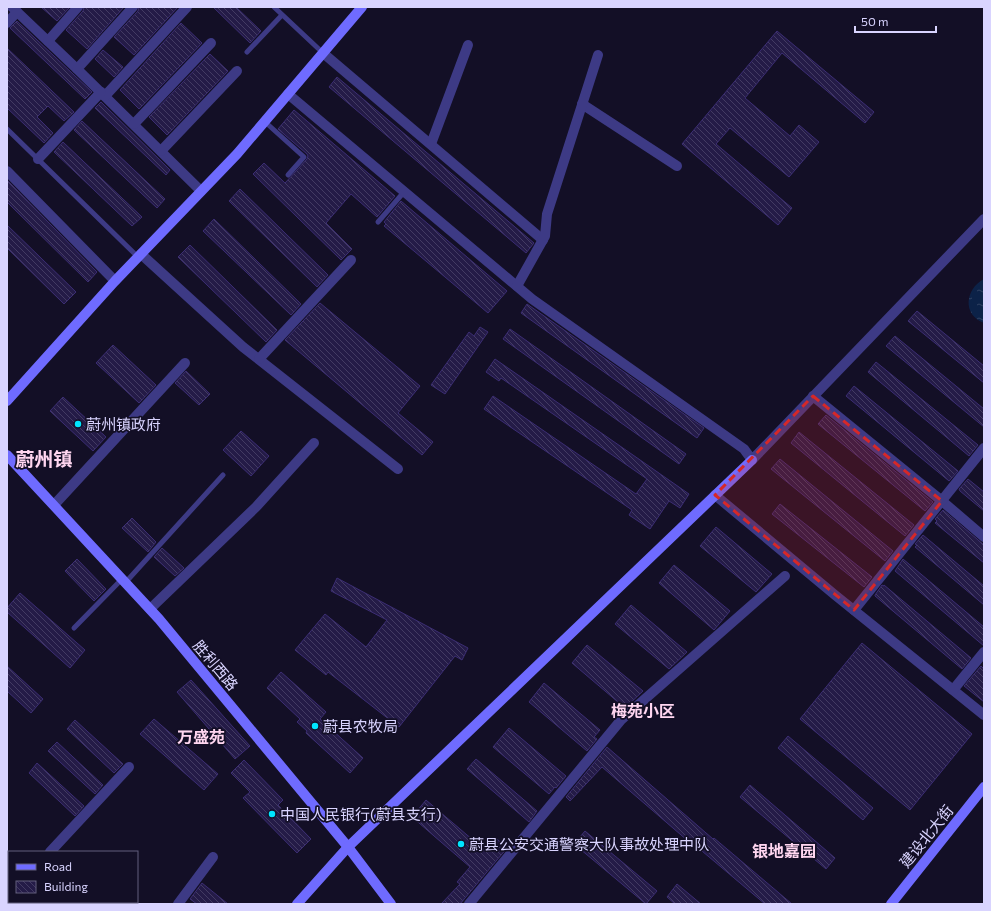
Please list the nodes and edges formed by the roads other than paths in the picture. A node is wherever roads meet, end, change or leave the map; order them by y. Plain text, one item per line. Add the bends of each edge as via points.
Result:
1 (78, 7) edge
2 (133, 7) edge
3 (187, 7) edge
4 (274, 7) edge
5 (362, 7) edge
6 (19, 10) edge
7 (282, 15) junction
8 (7, 23) edge
9 (48, 41) junction
10 (211, 42) dead end
11 (468, 45) dead end
12 (247, 52) dead end
13 (323, 53) junction
14 (598, 55) dead end
15 (77, 69) junction
16 (237, 71) dead end
17 (103, 94) junction
18 (288, 94) junction
19 (582, 104) junction
20 (264, 121) junction
21 (134, 124) junction
22 (7, 129) edge
23 (431, 144) junction
24 (161, 151) junction
25 (38, 159) junction
26 (677, 166) dead end
27 (7, 171) edge
28 (288, 175) dead end
29 (201, 191) junction
30 (404, 192) junction
31 (984, 219) edge
32 (378, 222) dead end
33 (543, 240) junction
34 (139, 256) junction
35 (351, 260) dead end
36 (115, 281) junction
37 (517, 286) junction
38 (259, 359) junction
39 (185, 363) dead end
40 (813, 396) junction
41 (7, 401) edge
42 (314, 443) dead end
43 (984, 448) edge
44 (7, 455) edge
45 (752, 460) junction
46 (398, 469) dead end
47 (223, 475) dead end
48 (715, 495) junction
49 (942, 501) junction
50 (54, 505) junction
51 (984, 537) edge
52 (785, 576) dead end
53 (124, 581) junction
54 (150, 609) junction
55 (854, 610) junction
56 (74, 628) dead end
57 (984, 652) edge
58 (953, 690) junction
59 (984, 715) edge
60 (128, 767) dead end
61 (984, 787) edge
62 (348, 848) junction
63 (51, 851) edge
64 (213, 856) dead end
65 (178, 904) edge
66 (297, 904) edge
67 (391, 904) edge
68 (469, 904) edge
69 (891, 904) edge

1 - 9 street
2 - 15 street
3 - 17 street
4 - 7 lane
5 - 13 street
6 - 8 street
6 - 9 street
7 - 12 lane
7 - 13 lane
9 - 15 street
10 - 21 street
11 - 23 street
13 - 18 street
13 - 23 street
14 - 19 street
15 - 17 street
16 - 24 street
17 - 21 street
17 - 25 street
18 - 20 street
18 - 30 street
19 - 26 street
19 - 33 street via 548,214
20 - 28 lane via 304,157
20 - 29 street via 237,154
21 - 24 street
22 - 25 lane
23 - 33 street
24 - 29 street
25 - 34 lane
27 - 36 street
29 - 34 street
30 - 32 lane
30 - 37 street
31 - 40 street
33 - 37 street
34 - 36 street
34 - 38 street
35 - 38 street
36 - 41 street
37 - 45 street via 744,449
38 - 46 street
39 - 50 street
40 - 45 street
40 - 49 street
42 - 54 street via 256,507
43 - 49 street
44 - 50 street, 胜利西路
45 - 48 street
47 - 53 lane
48 - 55 street
48 - 62 street
49 - 51 street
49 - 55 street
50 - 53 street, 胜利西路
52 - 68 street via 621,720
53 - 54 street, 胜利西路
53 - 56 lane
54 - 62 street, 胜利西路
55 - 58 street
57 - 58 street
58 - 59 street
60 - 63 street
61 - 69 street, 建设北大街
62 - 66 street
62 - 67 street, 胜利西路
64 - 65 street

